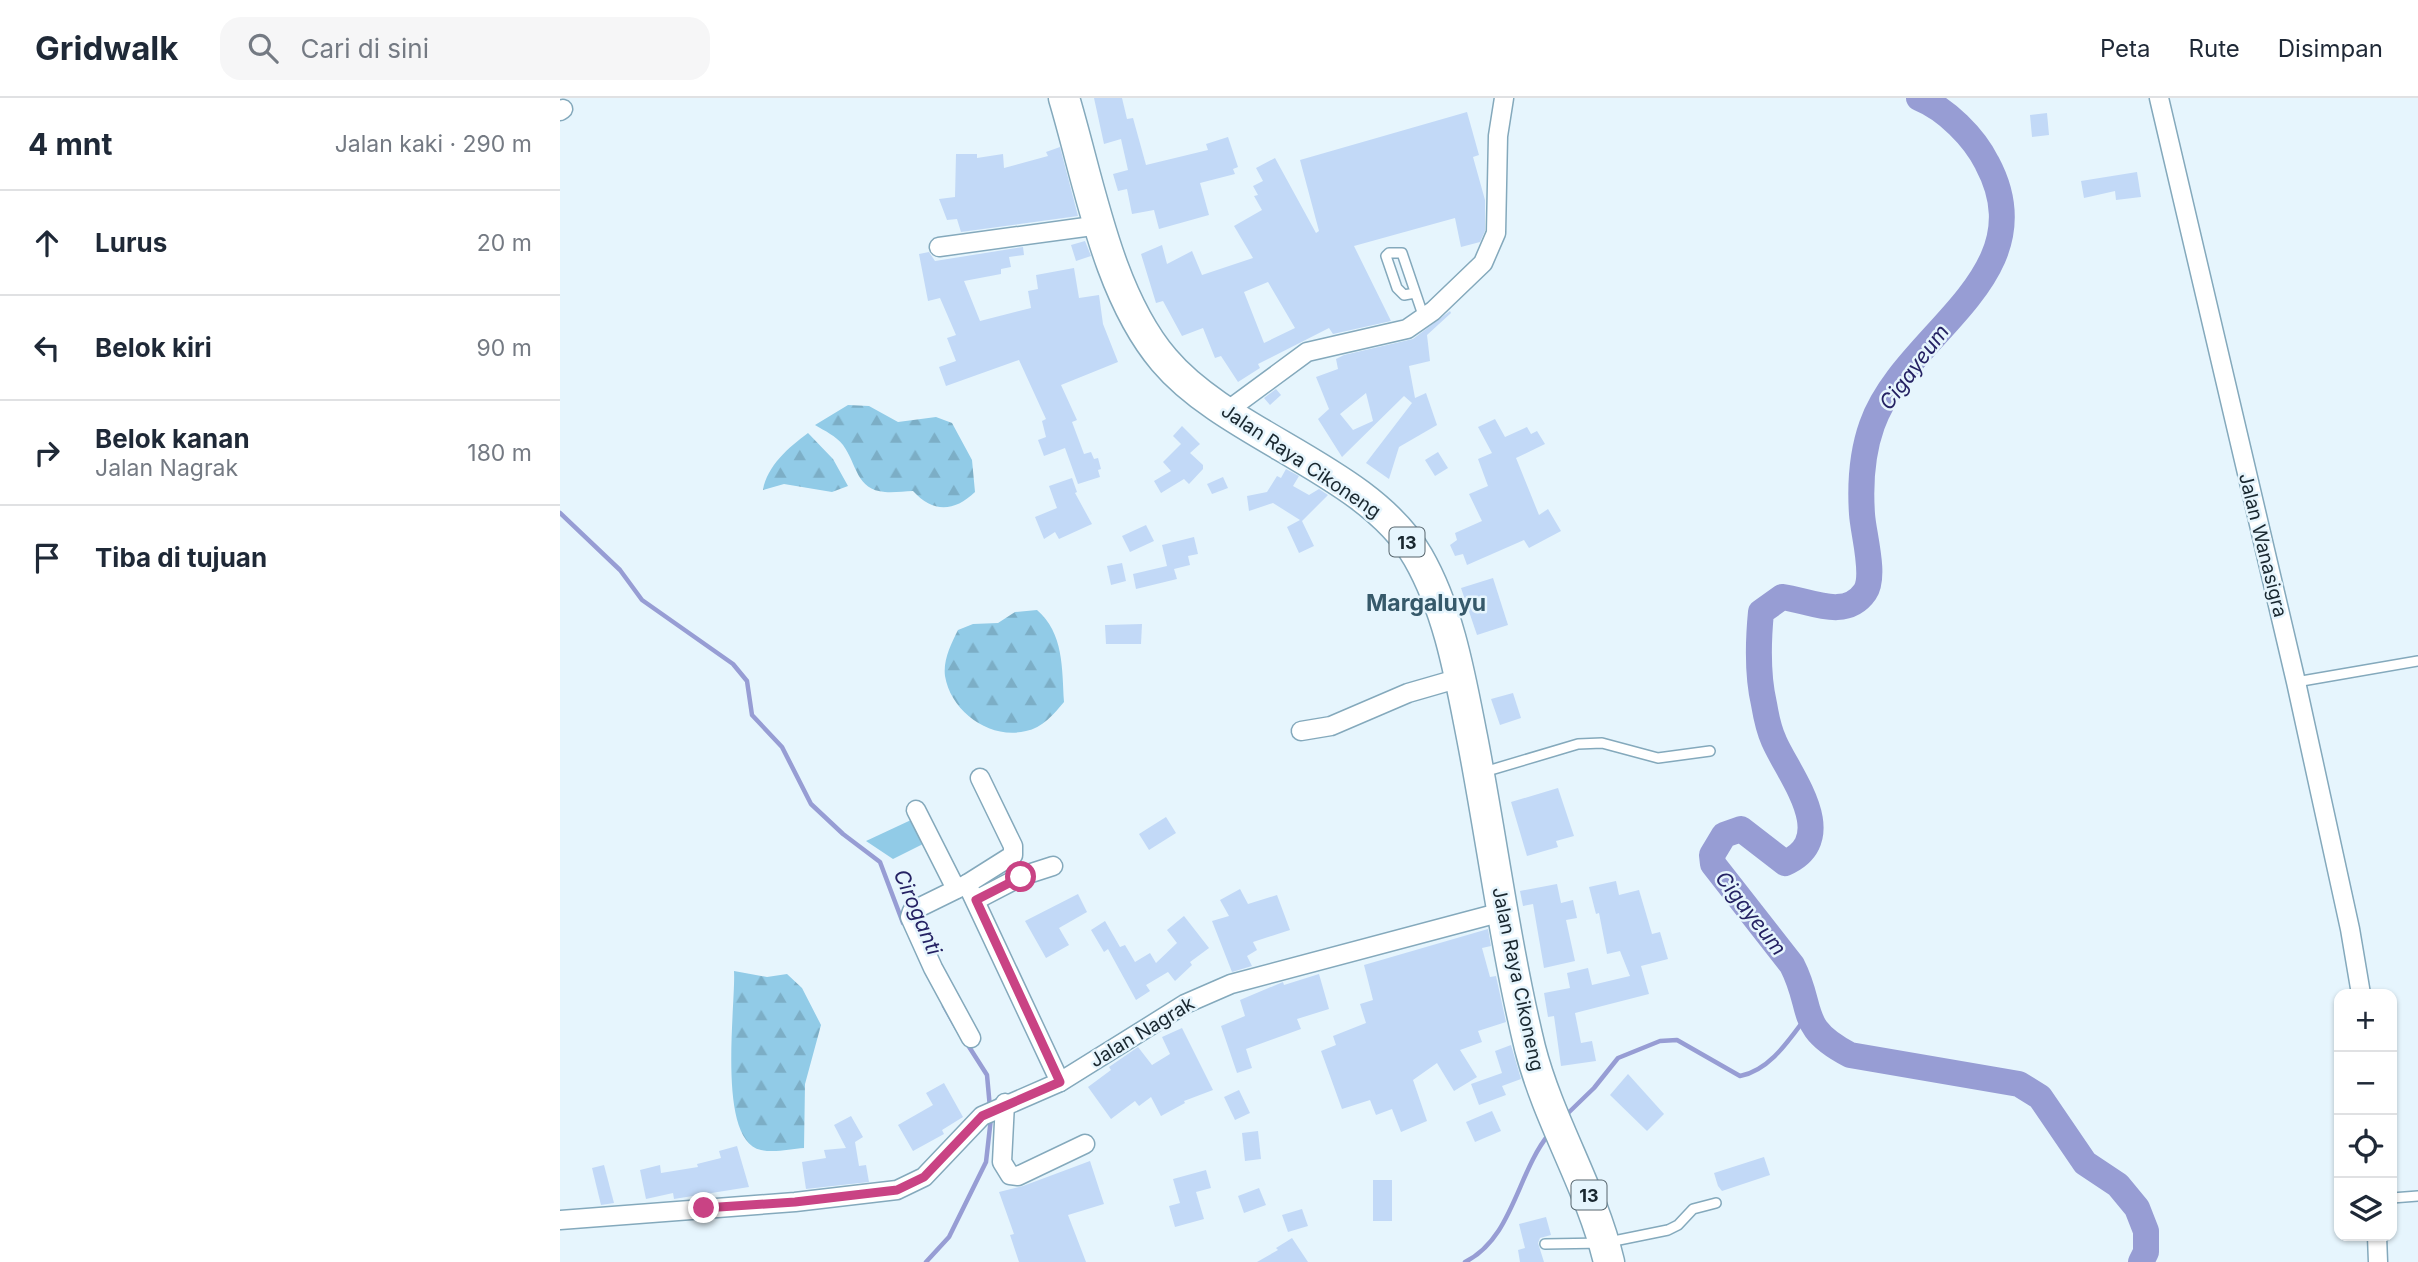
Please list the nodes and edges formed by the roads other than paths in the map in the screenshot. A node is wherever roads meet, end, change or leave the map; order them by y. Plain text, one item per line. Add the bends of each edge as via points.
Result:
1 (1064, 98) edge
2 (1504, 98) edge
3 (2158, 98) edge
4 (1100, 225) junction
5 (939, 247) dead end
6 (1415, 293) junction
7 (1424, 318) junction
8 (1227, 411) junction
9 (2418, 661) edge
10 (1460, 678) junction
11 (2296, 682) junction
12 (1301, 731) dead end
13 (1710, 751) dead end
14 (1479, 774) junction
15 (980, 778) dead end
16 (916, 810) dead end
17 (1010, 859) junction
18 (1053, 866) dead end
19 (1021, 877) junction
20 (962, 886) junction
21 (976, 900) junction
22 (1502, 912) junction
23 (2360, 989) edge
24 (971, 1038) dead end
25 (1060, 1082) junction
26 (1005, 1103) junction
27 (1085, 1144) dead end
28 (2418, 1195) edge
29 (2397, 1197) edge
30 (1716, 1203) dead end
31 (560, 1220) edge
32 (2377, 1241) edge
33 (1545, 1244) dead end
34 (1606, 1253) edge
35 (2378, 1262) edge

1 - 4 highway, Jalan Raya Cikoneng / 13
2 - 7 street via 1493,244 1483,262
3 - 11 street, Jalan Wanasigra
4 - 5 street
4 - 8 highway, Jalan Raya Cikoneng / 13 via 1150,342 1181,378
6 - 6 lane via 1404,295 1397,288 1386,256 1389,253 1402,253
6 - 7 lane
7 - 8 street via 1407,329 1297,356
8 - 10 highway, Jalan Raya Cikoneng / 13 via 1364,500 1392,524 1417,555 1434,591
9 - 11 lane
10 - 12 street via 1408,693 1331,726
10 - 14 highway, Jalan Raya Cikoneng / 13
11 - 23 street, Jalan Wanasigra
13 - 14 lane via 1658,758 1602,743 1578,744
14 - 22 highway, Jalan Raya Cikoneng / 13
15 - 17 street via 1013,846
16 - 20 street
17 - 19 street
17 - 20 street
18 - 19 street
19 - 21 street
20 - 21 street
20 - 24 street via 912,911 910,917
21 - 25 street
22 - 25 street, Jalan Nagrak via 1231,984 1185,1004
22 - 34 highway, Jalan Raya Cikoneng / 13 via 1531,1049 1555,1120 1589,1196
25 - 26 street, Jalan Nagrak
26 - 27 street via 1002,1162 1010,1175 1018,1176
26 - 31 street, Jalan Nagrak via 982,1116 924,1177 884,1193
28 - 29 lane
30 - 34 lane via 1693,1209 1668,1230
32 - 35 street
33 - 34 lane

